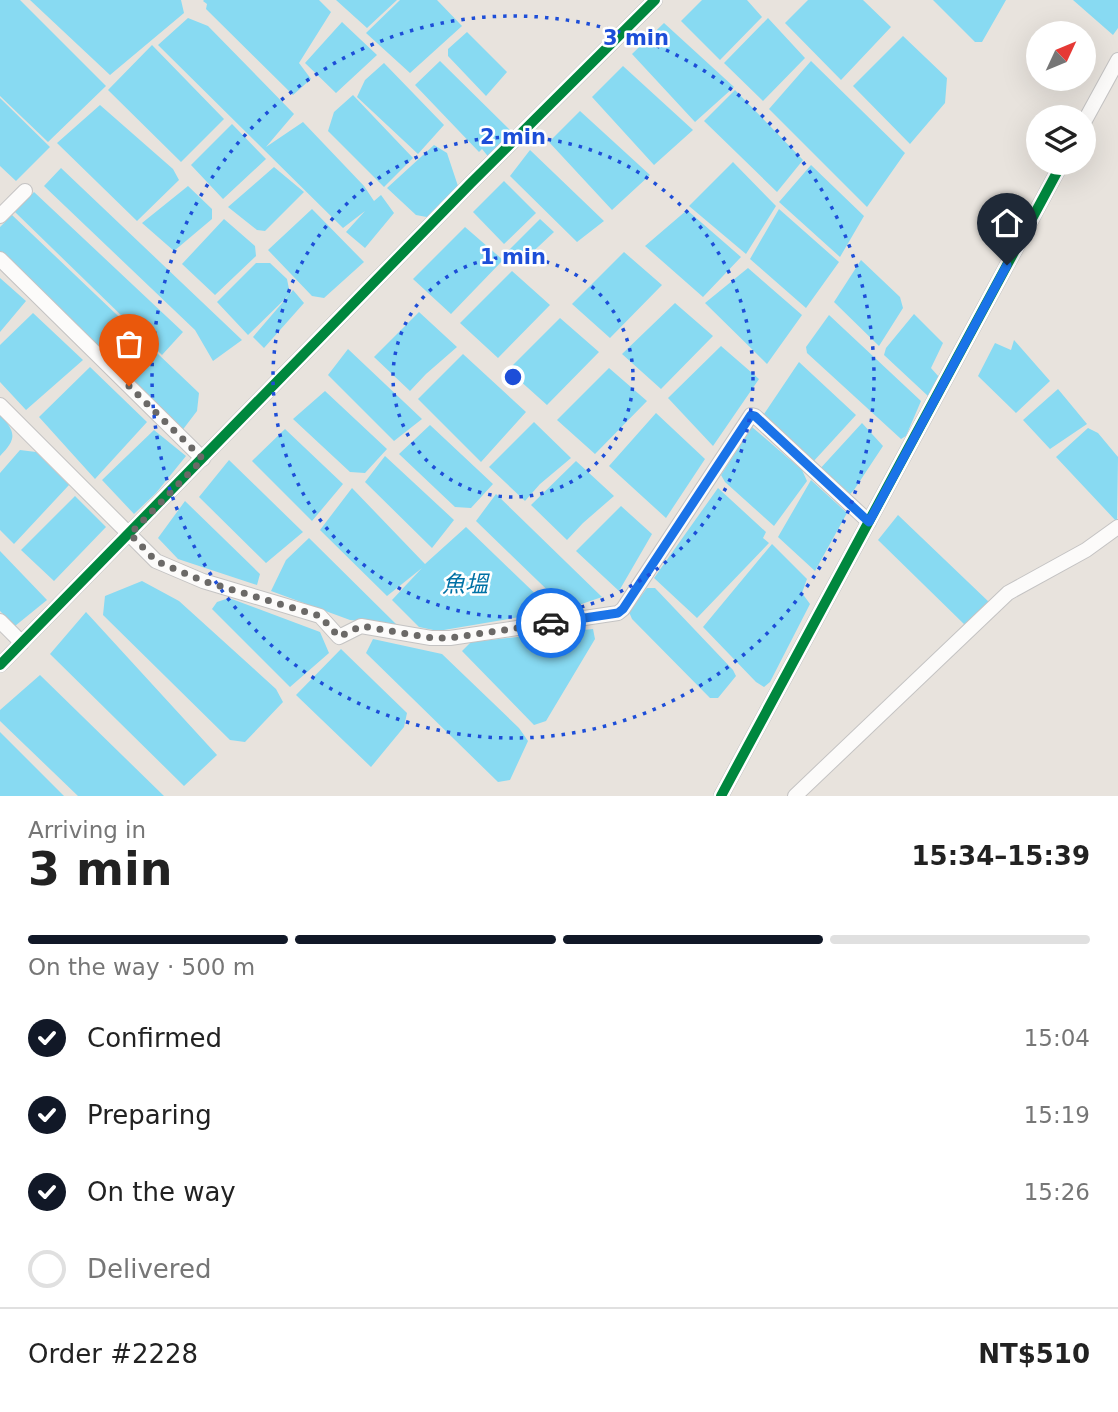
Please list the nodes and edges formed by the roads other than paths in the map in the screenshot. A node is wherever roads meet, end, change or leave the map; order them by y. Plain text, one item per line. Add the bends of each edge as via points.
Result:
1 (655, 0) edge
2 (1118, 60) edge
3 (1093, 105) edge
4 (1056, 175) edge
5 (25, 191) dead end
6 (0, 216) edge
7 (0, 260) edge
8 (0, 405) edge
9 (203, 459) junction
10 (869, 522) junction
11 (1118, 527) edge
12 (130, 534) junction
13 (0, 621) edge
14 (22, 643) junction
15 (0, 665) edge
16 (721, 796) edge
17 (795, 796) edge

1 - 9 street
2 - 3 street
4 - 10 street
5 - 6 street
7 - 9 street
8 - 12 street
9 - 12 street
10 - 12 street via 751,415 618,613 450,638 361,626 339,637 320,616 203,581 156,561
10 - 16 street
11 - 17 street via 1008,593
12 - 14 street
13 - 14 street
14 - 15 street

